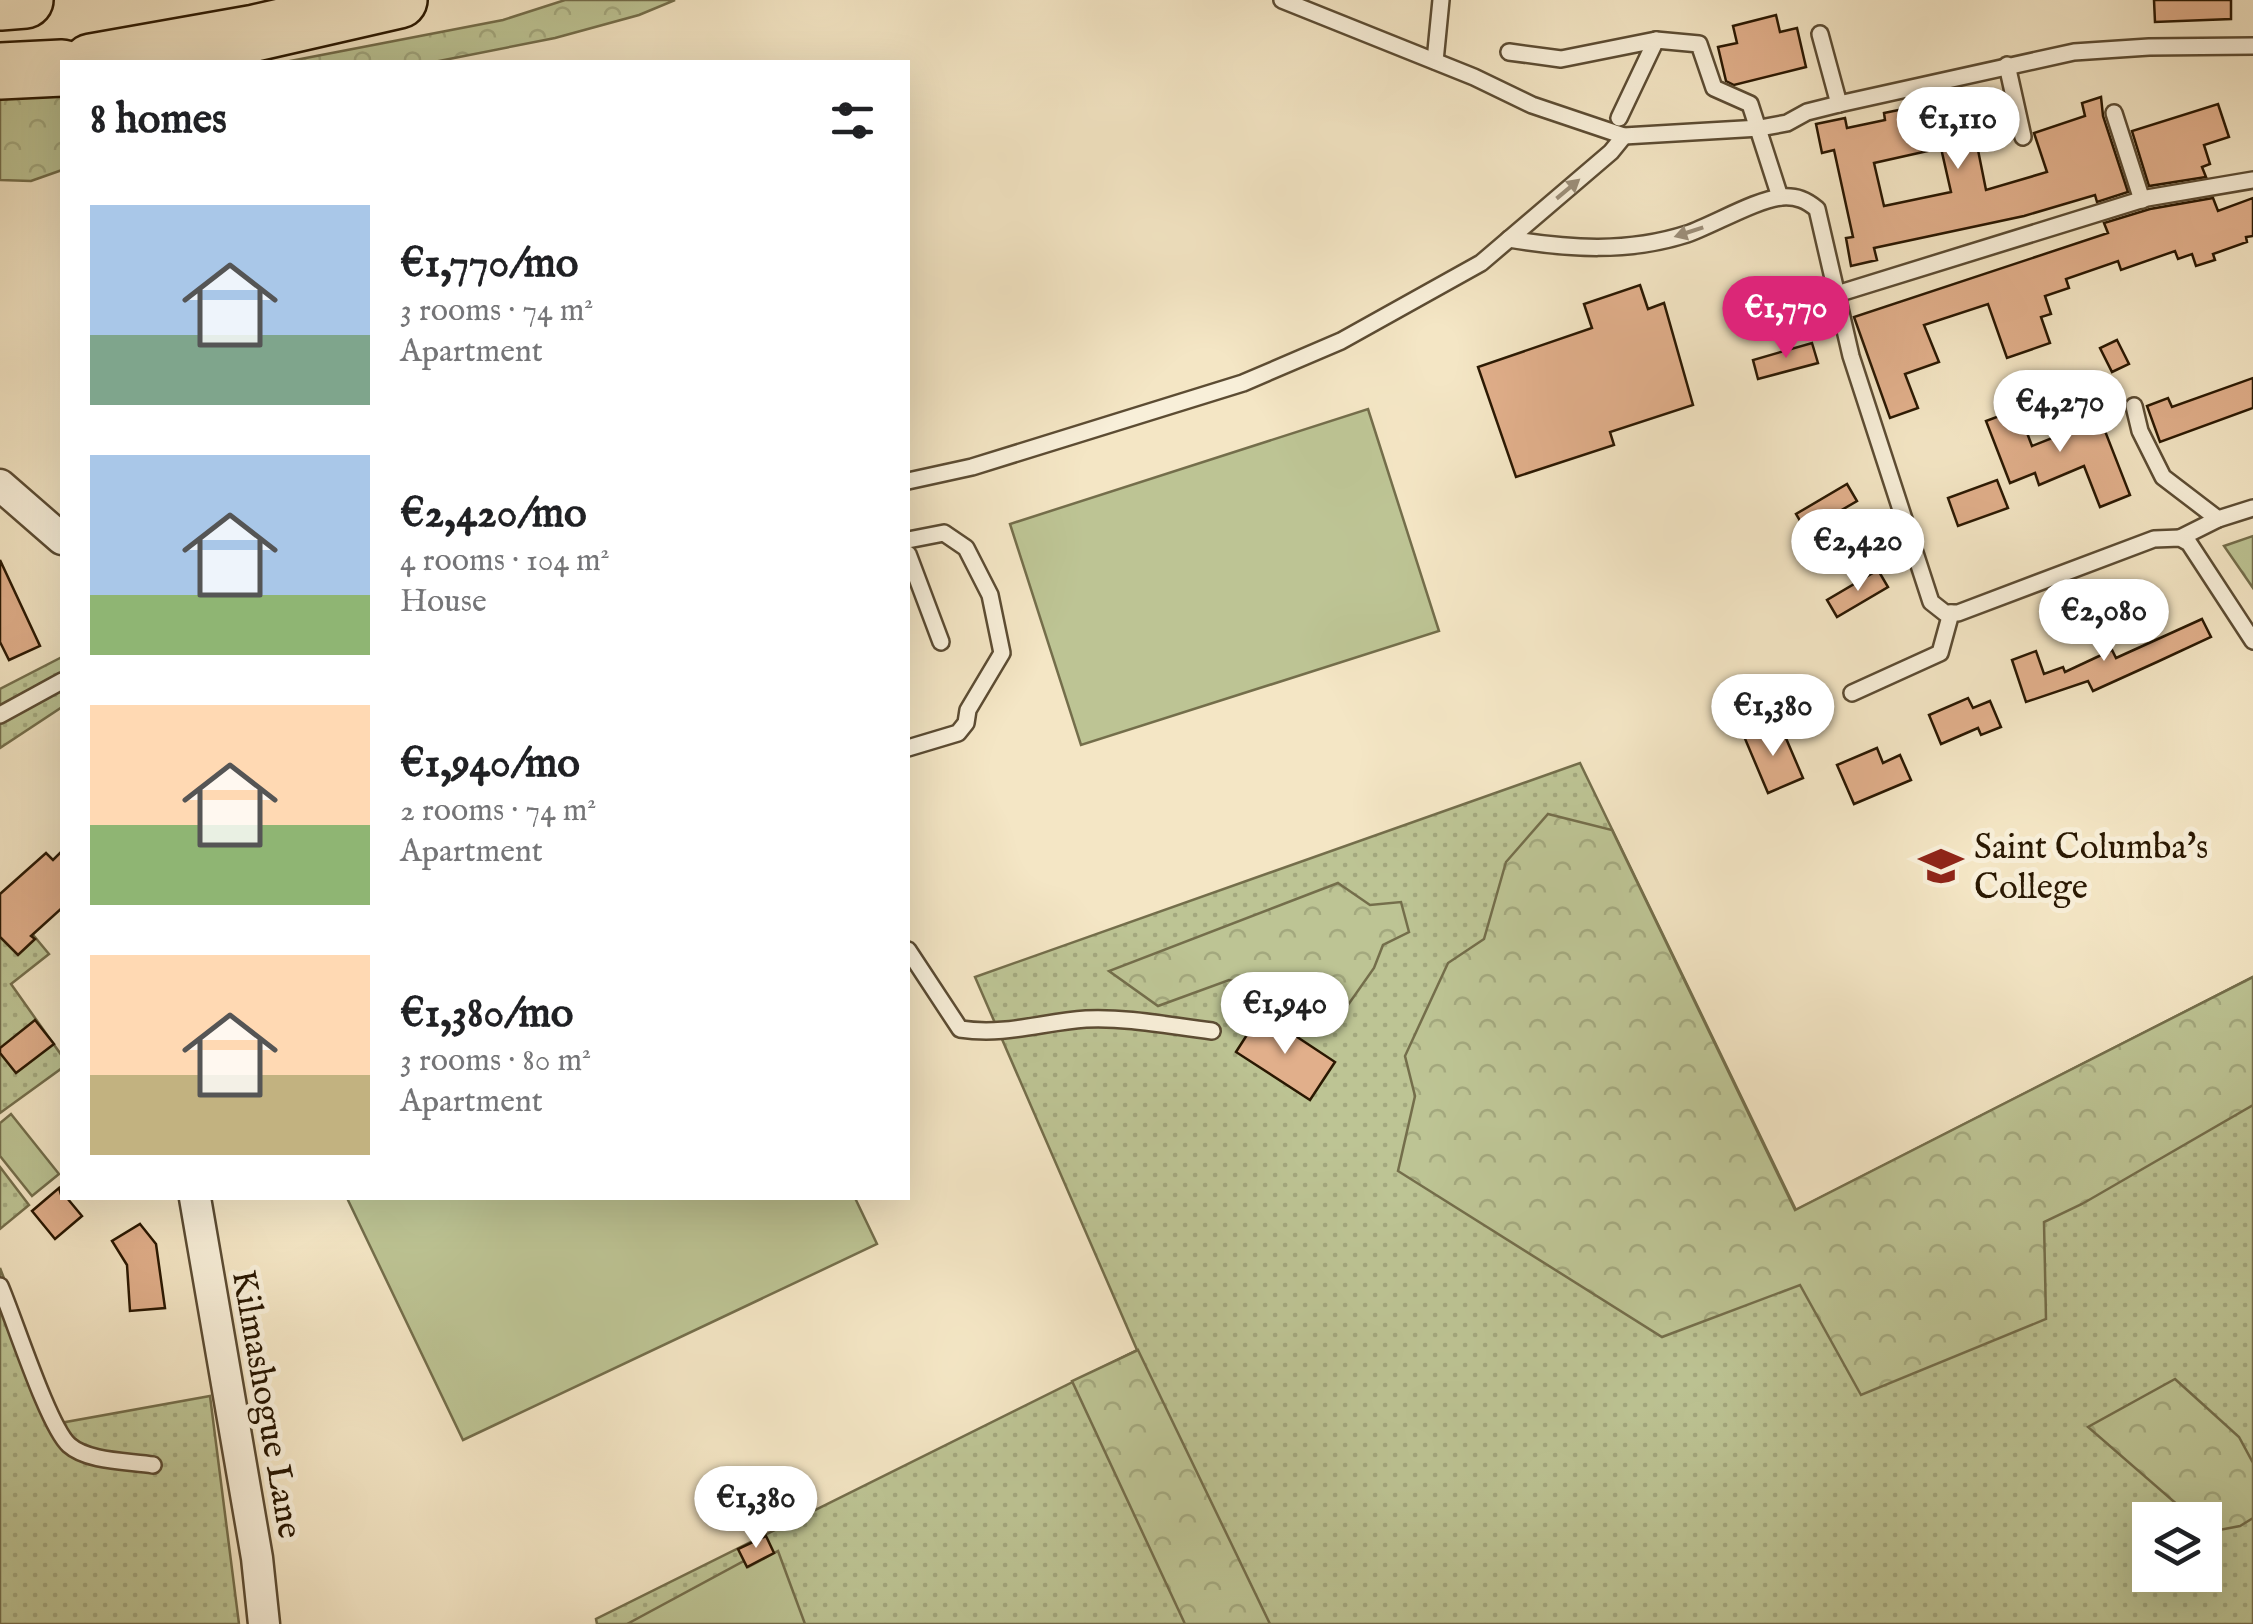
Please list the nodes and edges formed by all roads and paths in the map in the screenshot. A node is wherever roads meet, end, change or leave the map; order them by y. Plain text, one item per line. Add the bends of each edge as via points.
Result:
1 (26, 0) edge
2 (399, 0) edge
3 (1282, 0) edge
4 (1442, 0) edge
5 (0, 2) edge
6 (1820, 34) dead end
7 (1656, 40) junction
8 (2253, 46) edge
9 (1510, 52) dead end
10 (102, 60) edge
11 (1435, 61) junction
12 (2007, 65) junction
13 (60, 68) edge
14 (0, 71) edge
15 (1839, 104) junction
16 (2114, 114) dead end
17 (1619, 118) dead end
18 (1760, 128) junction
19 (1624, 136) junction
20 (2023, 136) dead end
21 (2253, 180) edge
22 (1780, 197) junction
23 (2142, 200) junction
24 (1509, 239) junction
25 (1837, 294) junction
26 (2134, 406) dead end
27 (910, 481) edge
28 (0, 485) edge
29 (2253, 508) edge
30 (2218, 519) junction
31 (60, 538) edge
32 (2180, 538) junction
33 (910, 540) edge
34 (910, 559) edge
35 (1951, 613) junction
36 (2253, 641) edge
37 (941, 642) dead end
38 (60, 682) edge
39 (1852, 692) dead end
40 (0, 715) edge
41 (910, 747) edge
42 (910, 953) edge
43 (1212, 1031) dead end
44 (195, 1200) edge
45 (0, 1286) edge
46 (153, 1464) dead end
47 (264, 1624) edge

1 - 5 highway
2 - 10 highway
3 - 11 lane
4 - 11 lane
6 - 15 lane
7 - 9 lane via 1561,59
7 - 17 lane
7 - 18 lane via 1699,44 1714,88 1750,104
8 - 12 lane via 2074,52
11 - 19 lane via 1532,105
12 - 15 lane
12 - 20 lane
13 - 14 highway
15 - 18 lane
16 - 23 lane
18 - 19 lane
18 - 22 lane
24 -> 19 lane
21 - 23 lane
22 -> 24 lane via 1652,242 1568,248
22 - 25 lane via 1805,199 1817,209
23 - 25 lane
24 - 27 lane via 1480,263 1341,342 1243,383
25 - 35 lane via 1931,602
26 - 30 lane via 2162,478
28 - 31 street
29 - 30 lane
30 - 32 lane
32 - 35 lane via 2154,539
32 - 36 lane
33 - 41 lane via 944,534 966,548 990,595 1002,652 958,732
34 - 37 lane
35 - 39 lane via 1940,652
38 - 40 lane
42 - 43 lane via 960,1029 990,1034 1086,1019
44 - 47 street, Kilmashogue Lane
45 - 46 lane via 68,1444 87,1454

